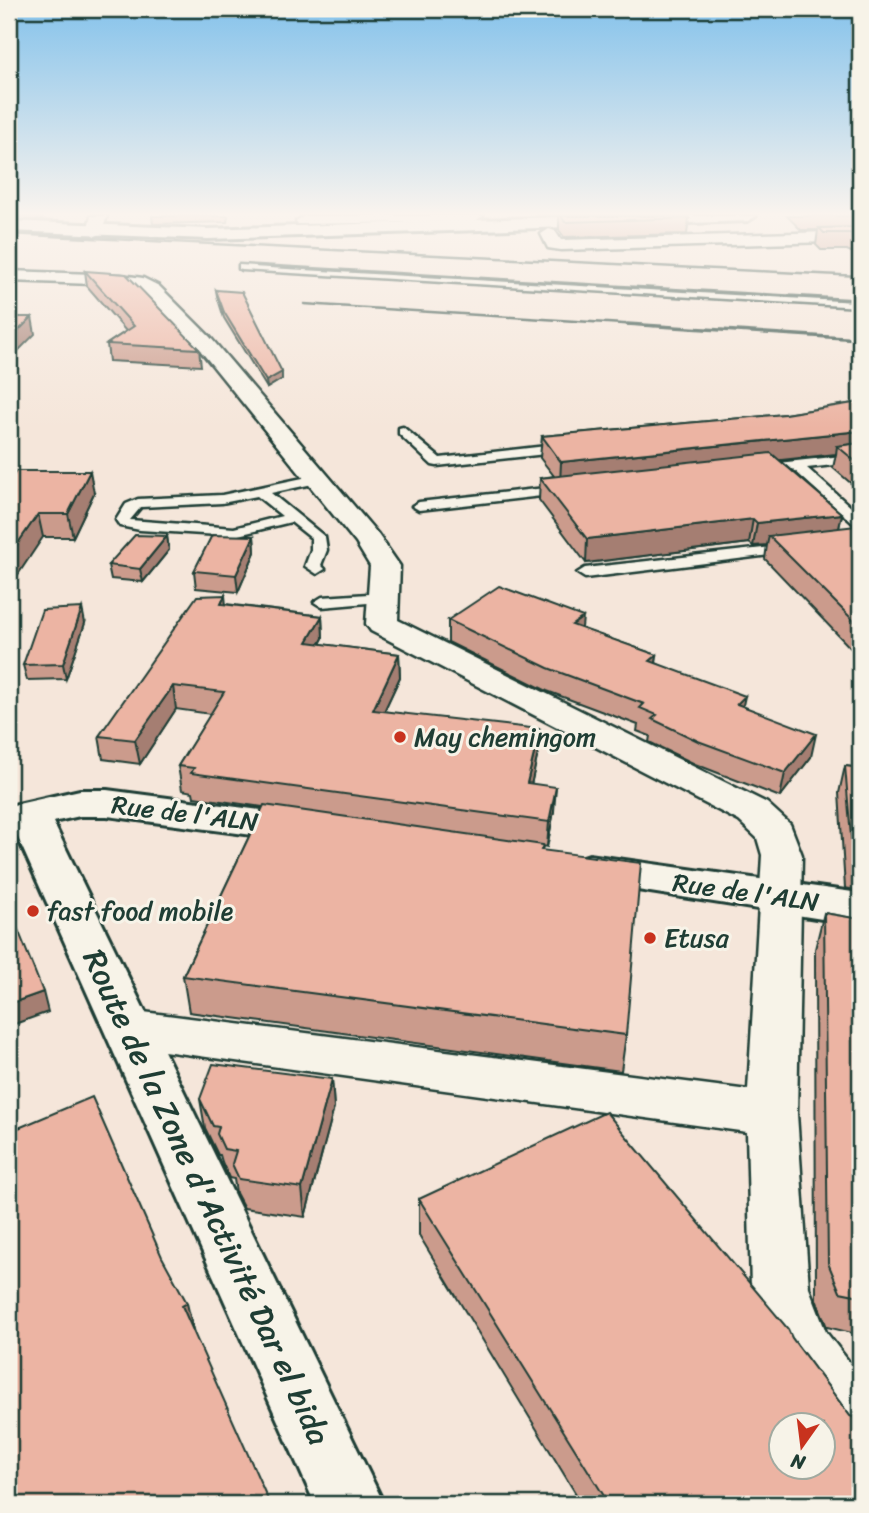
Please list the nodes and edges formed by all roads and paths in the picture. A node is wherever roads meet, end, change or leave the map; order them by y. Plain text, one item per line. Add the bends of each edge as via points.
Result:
1 (146, 287) edge
2 (569, 287) edge
3 (860, 304) edge
4 (403, 431) dead end
5 (574, 447) edge
6 (860, 458) edge
7 (796, 465) junction
8 (743, 471) edge
9 (317, 479) junction
10 (581, 488) edge
11 (260, 491) junction
12 (419, 506) dead end
13 (290, 518) junction
14 (860, 522) edge
15 (805, 547) edge
16 (317, 569) dead end
17 (585, 573) dead end
18 (384, 598) junction
19 (322, 602) dead end
20 (18, 816) edge
21 (339, 834) edge
22 (546, 863) edge
23 (780, 897) junction
24 (860, 909) edge
25 (128, 1028) junction
26 (772, 1114) junction
27 (860, 1427) edge
28 (350, 1504) edge

1 - 9 street via 203,341
2 - 3 lane
4 - 5 lane via 437,462
6 - 7 lane
7 - 8 lane
7 - 14 lane
9 - 11 lane
9 - 18 street via 386,566
10 - 12 lane
11 - 13 lane
11 - 13 lane via 222,499 138,503 123,520 140,526 234,532
13 - 16 lane via 318,537 313,566
15 - 17 lane
18 - 19 lane
18 - 23 street via 382,624 754,811 776,833 782,855
20 - 21 street, Rue de l'ALN via 80,803 120,803
20 - 25 street, Route de la Zone d'Activité Dar el bida
22 - 23 street, Rue de l'ALN
23 - 24 street, Rue de l'ALN
23 - 26 street
25 - 26 street
25 - 28 street, Route de la Zone d'Activité Dar el bida
26 - 27 street via 780,1289 803,1351

